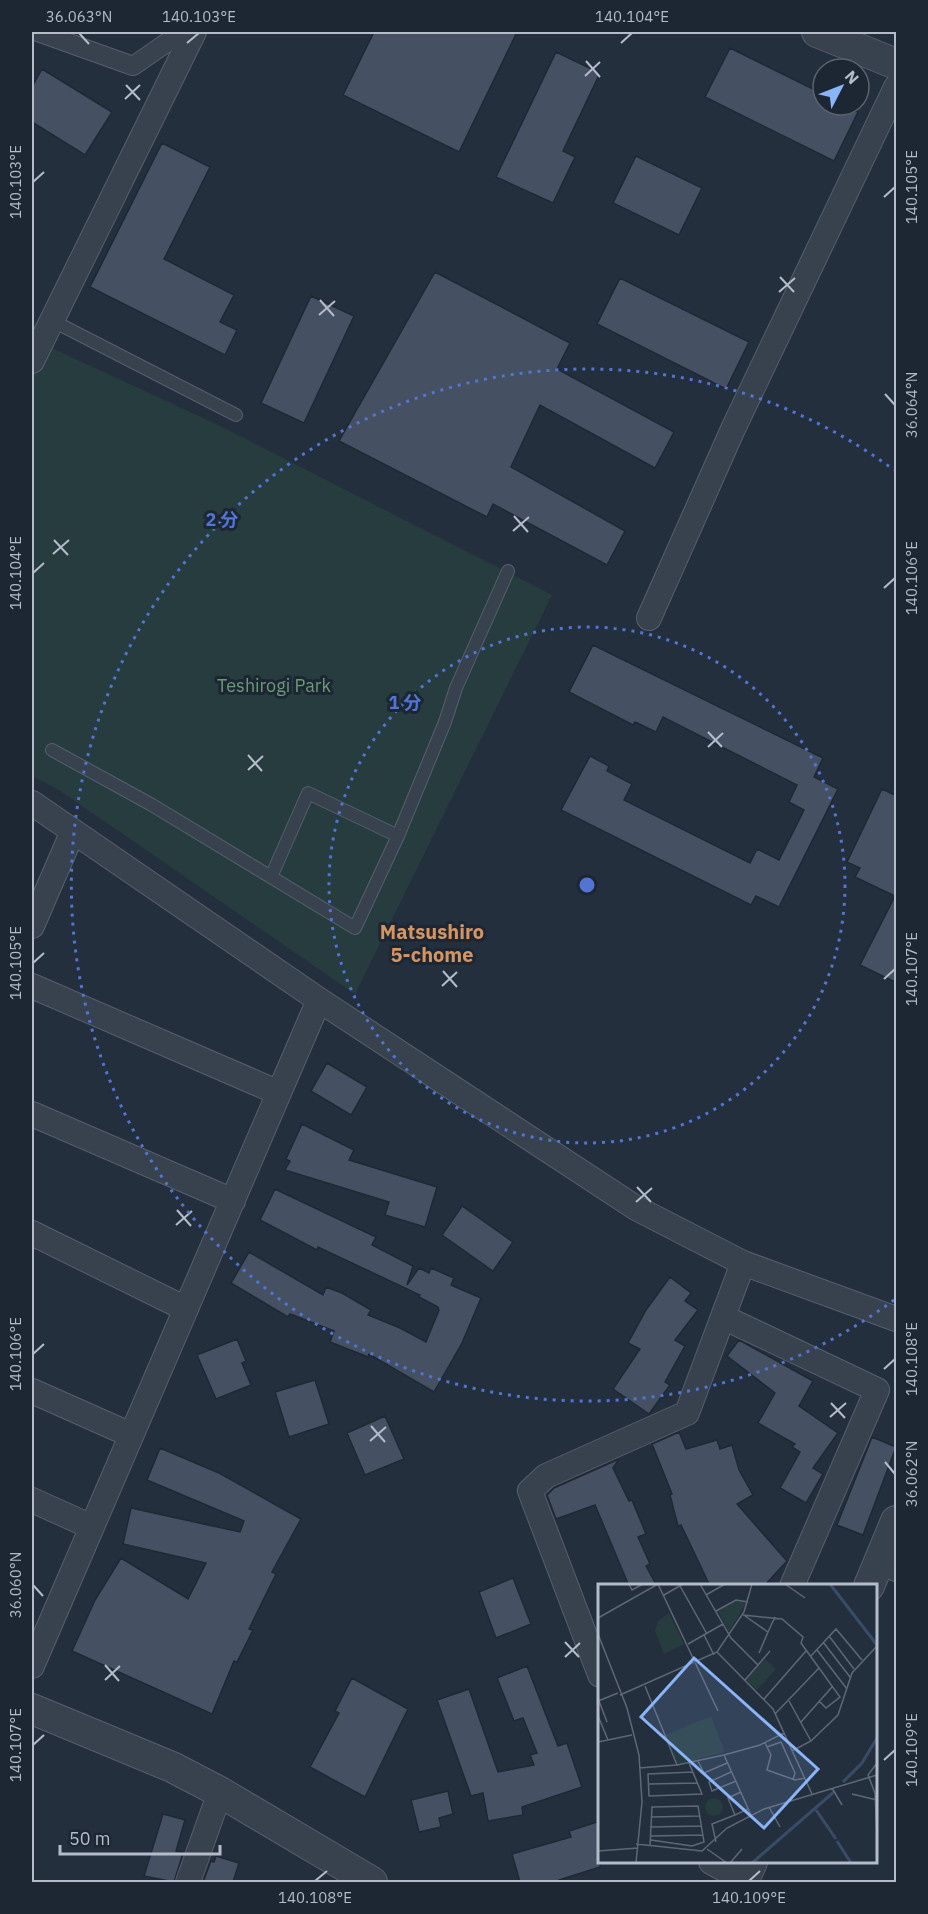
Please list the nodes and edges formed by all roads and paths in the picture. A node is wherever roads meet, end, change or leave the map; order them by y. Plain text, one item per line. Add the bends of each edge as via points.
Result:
1 (38, 32) edge
2 (818, 32) edge
3 (191, 37) edge
4 (897, 64) edge
5 (897, 87) edge
6 (53, 321) junction
7 (32, 362) edge
8 (236, 416) dead end
9 (508, 571) dead end
10 (649, 618) dead end
11 (52, 750) dead end
12 (32, 803) edge
13 (73, 831) junction
14 (398, 836) junction
15 (271, 877) junction
16 (32, 926) edge
17 (32, 986) edge
18 (319, 1000) junction
19 (279, 1093) junction
20 (32, 1113) edge
21 (233, 1201) junction
22 (32, 1233) edge
23 (743, 1263) junction
24 (186, 1308) junction
25 (723, 1317) junction
26 (897, 1319) edge
27 (32, 1391) edge
28 (131, 1434) junction
29 (32, 1500) edge
30 (897, 1521) edge
31 (92, 1527) junction
32 (882, 1572) edge
33 (793, 1584) edge
34 (40, 1623) edge
35 (32, 1666) edge
36 (598, 1670) edge
37 (32, 1709) edge
38 (220, 1791) junction
39 (714, 1863) edge
40 (746, 1875) edge
41 (188, 1882) edge
42 (372, 1882) edge

1 - 3 street via 133,66 172,39
2 - 4 street
3 - 6 street
5 - 10 street via 733,429
6 - 7 street
6 - 8 lane
9 - 14 lane via 456,688
11 - 15 lane
12 - 13 street
13 - 16 street
13 - 18 street
14 - 15 lane via 308,793
14 - 15 lane via 355,928
17 - 19 street
18 - 19 street
18 - 23 street via 636,1208
19 - 21 street
20 - 21 street
21 - 24 street
22 - 24 street
23 - 25 street
23 - 26 street
24 - 28 street
25 - 33 street via 877,1390
25 - 36 street via 687,1413 546,1476 530,1491
27 - 28 street
28 - 31 street
29 - 31 street
30 - 32 street
31 - 34 street
34 - 35 street
37 - 38 street
38 - 41 street
38 - 42 street
39 - 40 street

